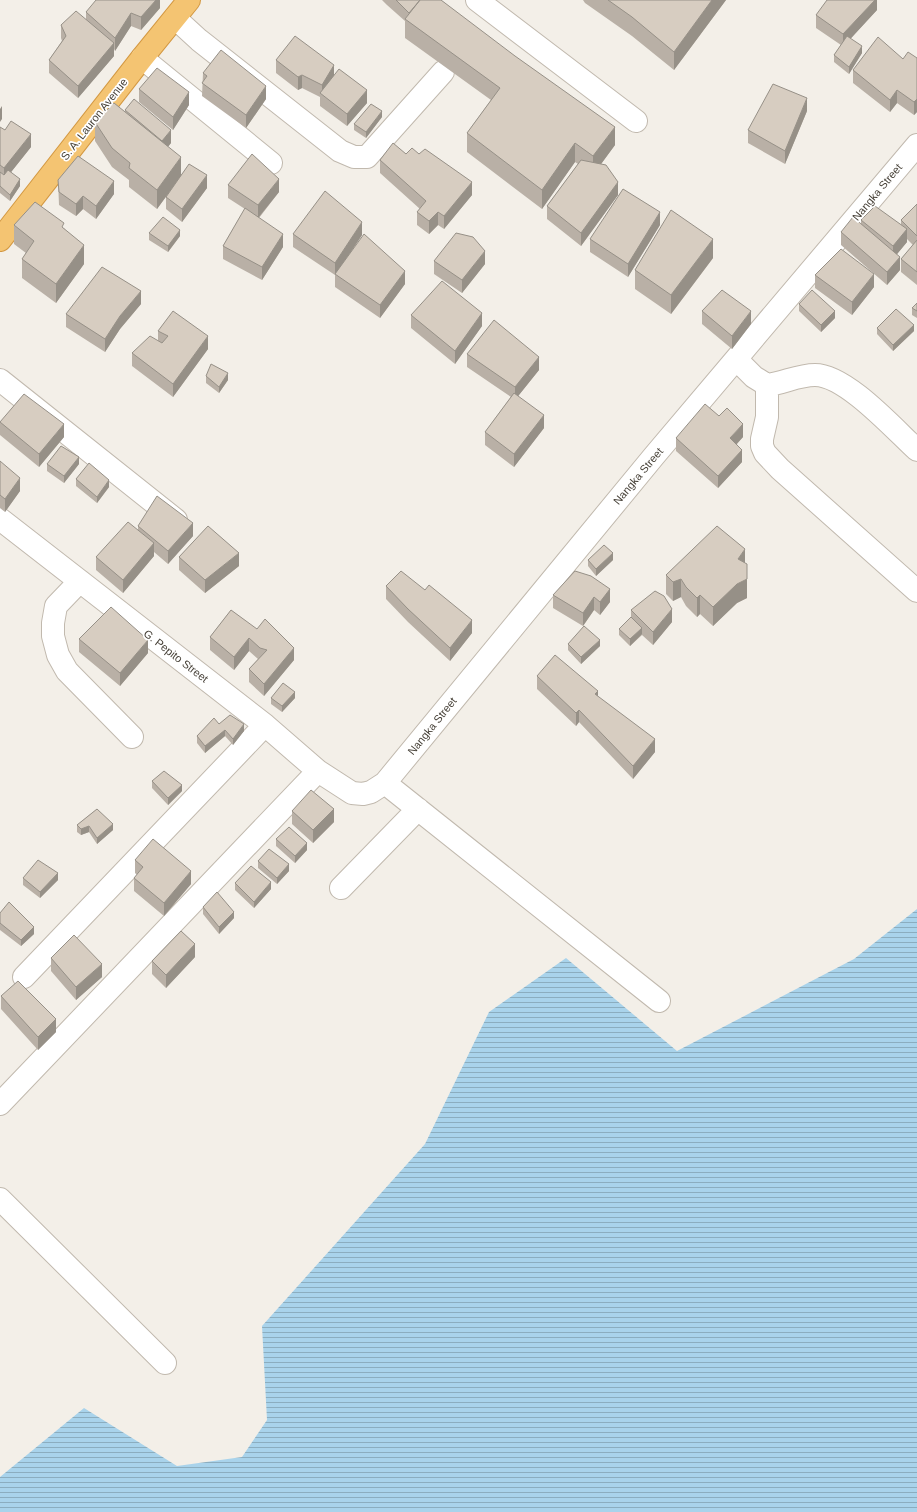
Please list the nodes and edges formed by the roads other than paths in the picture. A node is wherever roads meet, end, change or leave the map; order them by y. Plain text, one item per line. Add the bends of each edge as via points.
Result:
1 (189, 0) edge
2 (477, 0) edge
3 (175, 18) junction
4 (142, 58) junction
5 (443, 72) dead end
6 (636, 121) dead end
7 (917, 145) edge
8 (271, 163) dead end
9 (0, 240) edge
10 (737, 360) junction
11 (0, 380) edge
12 (767, 385) junction
13 (917, 450) edge
14 (0, 519) edge
15 (190, 530) edge
16 (80, 581) junction
17 (917, 591) edge
18 (265, 725) junction
19 (132, 737) dead end
20 (318, 771) junction
21 (385, 783) junction
22 (352, 793) joint
23 (418, 810) junction
24 (341, 888) dead end
25 (24, 977) dead end
26 (659, 1001) dead end
27 (0, 1104) edge
28 (0, 1199) edge
29 (165, 1363) dead end

1 - 3 highway, S. A. Lauron Avenue
2 - 6 street
3 - 4 highway, S. A. Lauron Avenue
3 - 5 street via 199,40 340,151 354,157 367,157
4 - 8 street
4 - 9 highway, S. A. Lauron Avenue
7 - 10 street, Nangka Street
10 - 12 street via 754,377
10 - 21 street, Nangka Street via 654,456
11 - 15 street
12 - 13 street via 778,384 799,376 816,375 835,381 859,396
12 - 17 street via 767,417 762,439 765,452 780,469
14 - 16 street, G. Pepito Street
16 - 18 street, G. Pepito Street
16 - 19 street via 56,606 53,636 58,655 67,671
18 - 20 street, G. Pepito Street
18 - 25 street
20 - 22 street, G. Pepito Street
20 - 27 street
21 - 22 street, Nangka Street via 371,792
21 - 23 street
23 - 24 street
23 - 26 street
28 - 29 street

